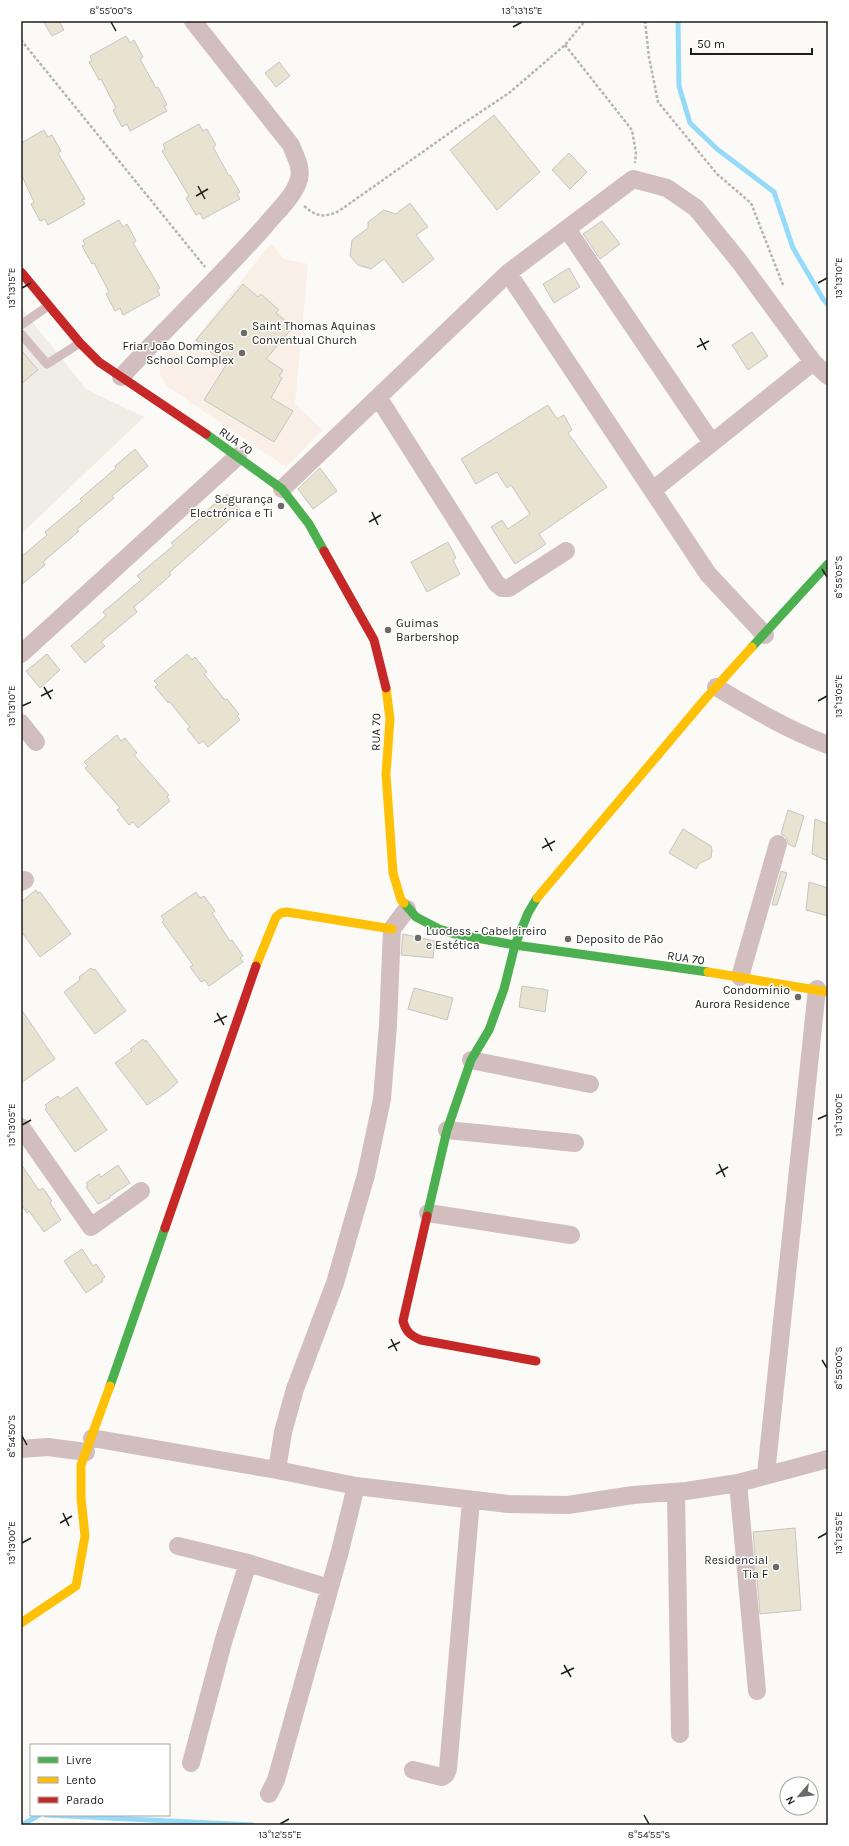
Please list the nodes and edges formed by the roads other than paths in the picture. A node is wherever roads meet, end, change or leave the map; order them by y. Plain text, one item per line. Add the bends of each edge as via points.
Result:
1 (192, 21) edge
2 (567, 229) junction
3 (21, 272) edge
4 (508, 273) junction
5 (48, 306) junction
6 (21, 325) edge
7 (21, 334) edge
8 (80, 343) junction
9 (813, 362) junction
10 (828, 376) edge
11 (121, 377) junction
12 (378, 397) junction
13 (712, 443) junction
14 (238, 456) junction
15 (282, 489) junction
16 (653, 490) junction
17 (566, 552) dead end
18 (828, 564) edge
19 (764, 635) junction
20 (21, 654) edge
21 (716, 687) junction
22 (21, 724) edge
23 (36, 742) dead end
24 (828, 746) edge
25 (778, 844) dead end
26 (407, 909) junction
27 (392, 929) junction
28 (515, 945) junction
29 (740, 977) junction
30 (822, 990) edge
31 (470, 1060) junction
32 (590, 1084) dead end
33 (21, 1127) edge
34 (447, 1130) junction
35 (575, 1143) dead end
36 (141, 1191) dead end
37 (428, 1213) junction
38 (571, 1235) dead end
39 (536, 1361) dead end
40 (89, 1445) junction
41 (21, 1449) edge
42 (828, 1459) edge
43 (277, 1470) junction
44 (766, 1474) junction
45 (738, 1483) junction
46 (356, 1486) junction
47 (676, 1492) junction
48 (471, 1500) junction
49 (178, 1546) dead end
50 (248, 1563) junction
51 (329, 1588) junction
52 (21, 1623) edge
53 (757, 1691) dead end
54 (680, 1734) dead end
55 (191, 1763) dead end
56 (413, 1770) dead end
57 (269, 1794) dead end

1 - 11 street via 292,144 300,169 298,180 260,240 165,329
2 - 4 street
2 - 9 street via 633,179 667,188 696,208 739,261
2 - 13 street
3 - 5 street, RUA 70
4 - 12 street
4 - 16 street
5 - 6 lane
5 - 8 street, RUA 70
7 - 8 lane via 47,364
8 - 11 street, RUA 70 via 99,362
9 - 10 street
9 - 13 street
11 - 14 street, RUA 70
12 - 15 street
12 - 17 street via 496,583 502,588 509,588
13 - 16 street
14 - 15 street, RUA 70
14 - 20 street
15 - 26 street, RUA 70 via 309,524 374,640 386,678 390,719 386,774 393,873 397,890
16 - 19 street via 708,574
18 - 19 street
19 - 21 street
21 - 24 street via 774,722
21 - 28 street via 542,891 528,913
22 - 23 street
25 - 29 street
26 - 27 street
26 - 28 street, RUA 70 via 416,917 439,929
27 - 40 street via 287,912 276,917 255,969
27 - 43 street via 382,1099 366,1175 335,1283 295,1389 283,1432
28 - 29 street, RUA 70
28 - 31 street via 504,989 489,1030
29 - 30 street, RUA 70
30 - 44 street
31 - 32 street
31 - 34 street
33 - 36 street via 91,1227
34 - 35 street
34 - 37 street
37 - 38 street
37 - 39 street via 403,1321 410,1337
40 - 41 street
40 - 43 street
40 - 52 street via 81,1465 85,1536 76,1586
42 - 44 street
43 - 46 street
44 - 45 street
45 - 47 street
45 - 53 street
46 - 48 street
46 - 51 street
47 - 48 street via 633,1495 568,1505 508,1504
47 - 54 street
48 - 56 street via 448,1769 442,1777
49 - 50 street
50 - 51 street
50 - 55 street via 224,1639
51 - 57 street via 276,1780

